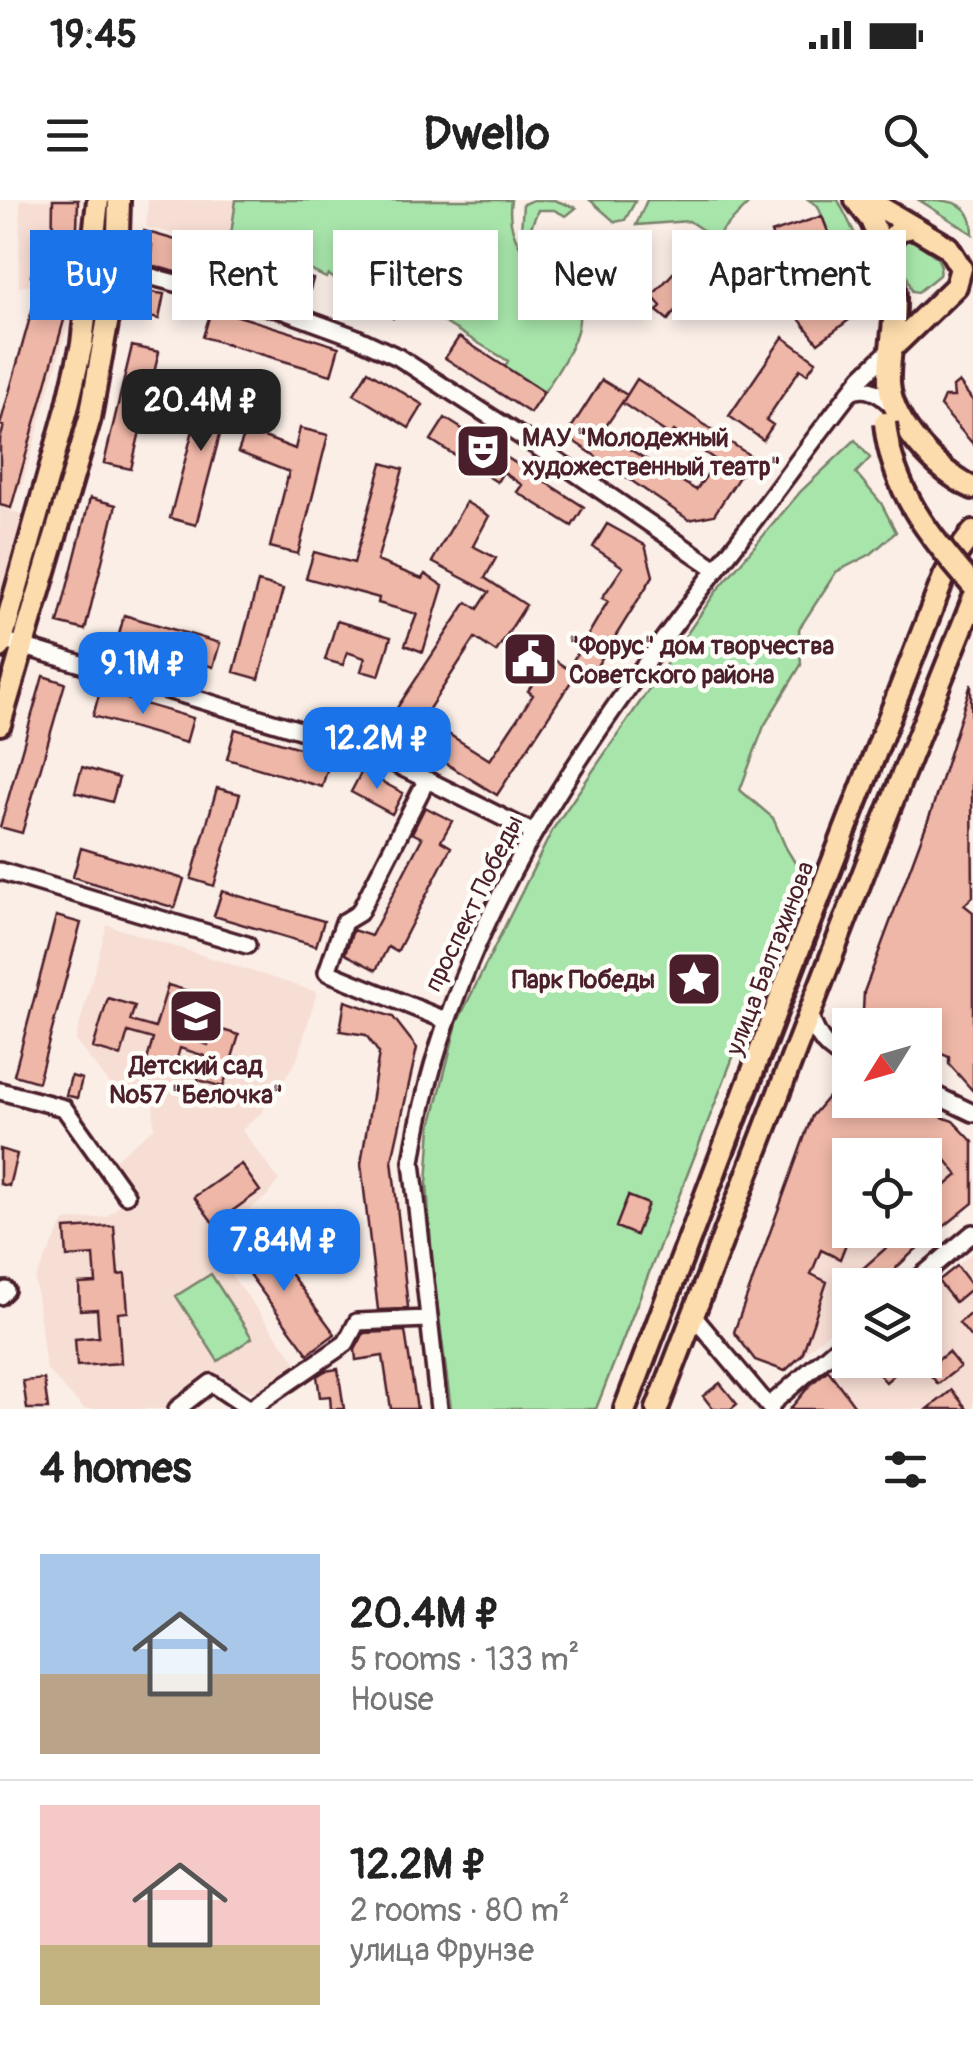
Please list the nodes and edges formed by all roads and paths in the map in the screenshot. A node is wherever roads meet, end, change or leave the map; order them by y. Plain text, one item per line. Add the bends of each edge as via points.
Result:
1 (98, 200) edge
2 (119, 200) edge
3 (856, 200) edge
4 (868, 200) edge
5 (911, 227) junction
6 (118, 230) edge
7 (875, 230) edge
8 (904, 230) edge
9 (948, 247) junction
10 (973, 252) edge
11 (152, 277) edge
12 (941, 297) junction
13 (906, 300) edge
14 (108, 320) edge
15 (894, 320) edge
16 (893, 347) junction
17 (849, 394) junction
18 (887, 404) junction
19 (973, 488) edge
20 (973, 532) edge
21 (716, 569) junction
22 (973, 586) edge
23 (973, 600) edge
24 (8, 645) edge
25 (0, 724) edge
26 (426, 781) junction
27 (532, 832) junction
28 (0, 871) edge
29 (804, 932) junction
30 (836, 944) junction
31 (248, 945) dead end
32 (810, 1016) junction
33 (445, 1020) junction
34 (832, 1051) edge
35 (0, 1091) edge
36 (942, 1098) edge
37 (973, 1113) edge
38 (126, 1195) dead end
39 (973, 1232) edge
40 (931, 1268) edge
41 (694, 1316) junction
42 (427, 1319) junction
43 (832, 1352) edge
44 (770, 1408) edge
45 (177, 1409) edge
46 (250, 1409) edge
47 (439, 1409) edge
48 (625, 1409) edge
49 (657, 1409) edge

1 - 24 main road via 82,344
2 - 6 main road
3 - 7 main road
4 - 5 main road
5 - 8 main road
5 - 9 main road
9 - 10 main road
9 - 12 main road via 960,262 960,276
11 - 21 street via 280,310 398,357
12 - 13 main road
12 - 16 main road
14 - 24 main road via 90,418
15 - 16 main road
16 - 17 street, проспект Победы
16 - 18 main road
17 - 18 street via 861,388
17 - 21 street, проспект Победы
18 - 19 main road via 932,460
18 - 22 main road, bridge via 890,455 912,510
20 - 29 main road, улица Балтахинова via 944,578
21 - 27 street, проспект Победы via 664,634
23 - 30 main road
24 - 25 main road
24 - 26 street via 369,752
26 - 27 street
26 - 33 street via 359,913 344,922 327,972
27 - 33 street, проспект Победы
28 - 31 street
29 - 30 main road
29 - 48 main road, улица Балтахинова
30 - 32 main road
32 - 34 street
32 - 41 main road
33 - 42 street, проспект Победы via 412,1162
35 - 38 street via 64,1108
36 - 37 street
39 - 40 street
41 - 44 street
41 - 49 main road
42 - 46 street via 357,1322 346,1343
42 - 47 street, проспект Победы
43 - 44 street
45 - 46 street via 211,1383

